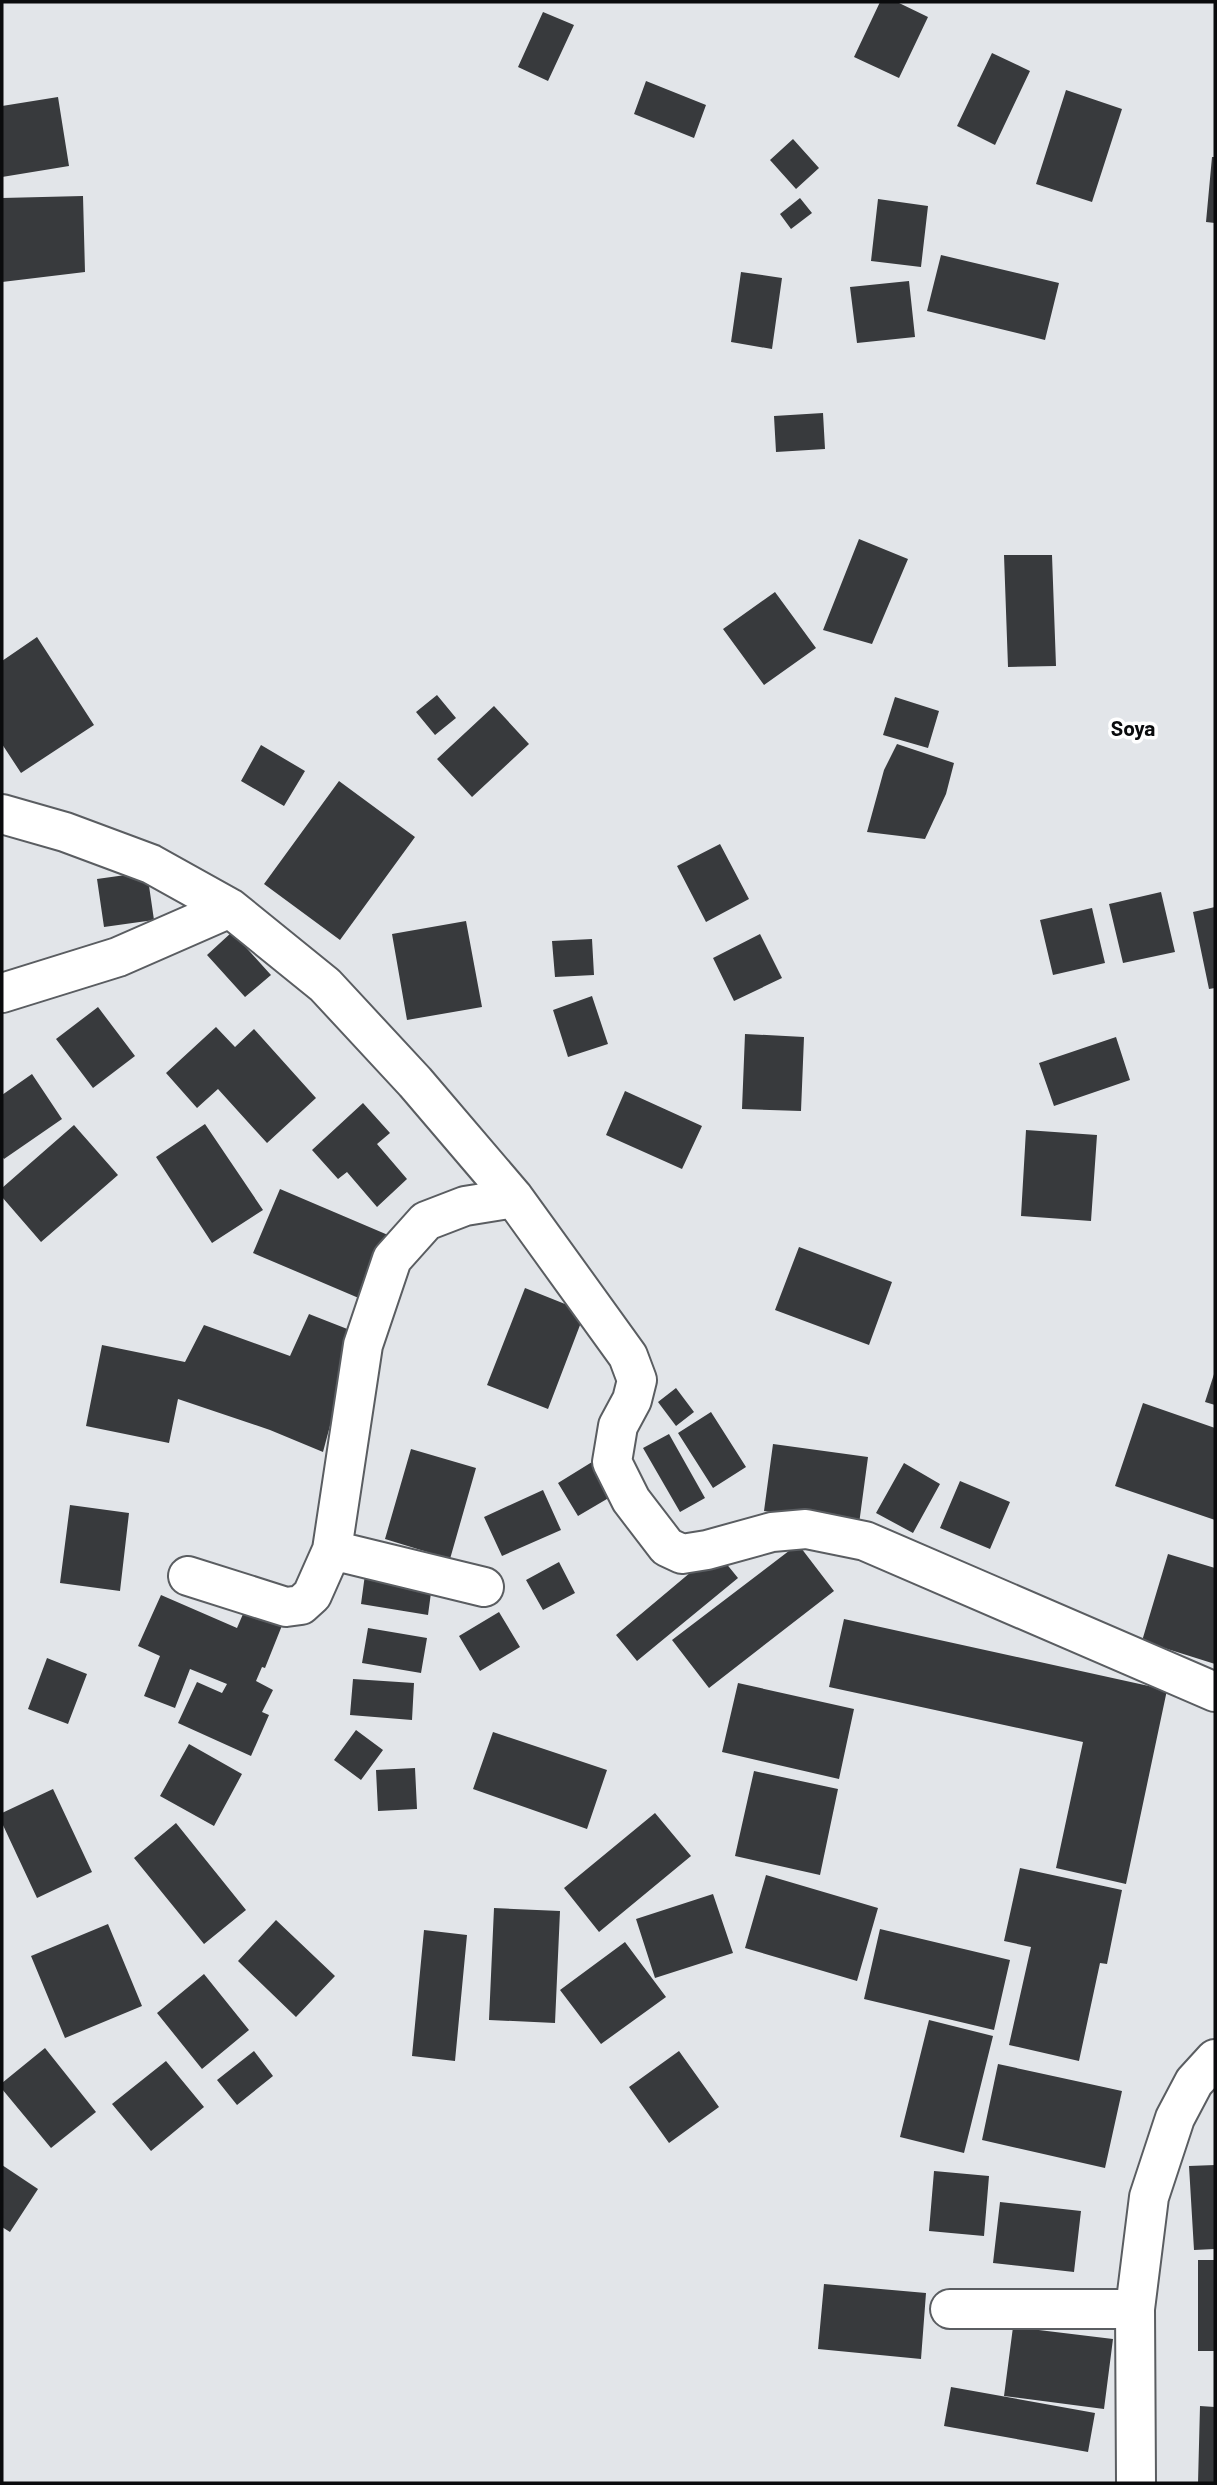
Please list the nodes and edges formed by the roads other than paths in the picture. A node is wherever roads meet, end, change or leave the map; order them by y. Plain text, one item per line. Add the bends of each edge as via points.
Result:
1 (2, 814) edge
2 (230, 908) junction
3 (2, 993) edge
4 (514, 1198) junction
5 (332, 1550) junction
6 (188, 1576) dead end
7 (484, 1587) dead end
8 (1215, 1692) edge
9 (1215, 2059) edge
10 (950, 2309) dead end
11 (1135, 2309) junction
12 (1136, 2483) edge

1 - 2 street via 151,864
2 - 3 street via 118,957
2 - 4 street via 325,985
4 - 5 street via 465,1206 426,1221 392,1259 363,1345
4 - 8 street via 628,1356 637,1380 618,1426 612,1462 631,1500 667,1547 682,1554 772,1532 806,1530 865,1541
5 - 6 street via 312,1595 301,1605 286,1606
5 - 7 street
9 - 11 street via 1194,2081 1161,2157 1149,2197
10 - 11 street
11 - 12 street

